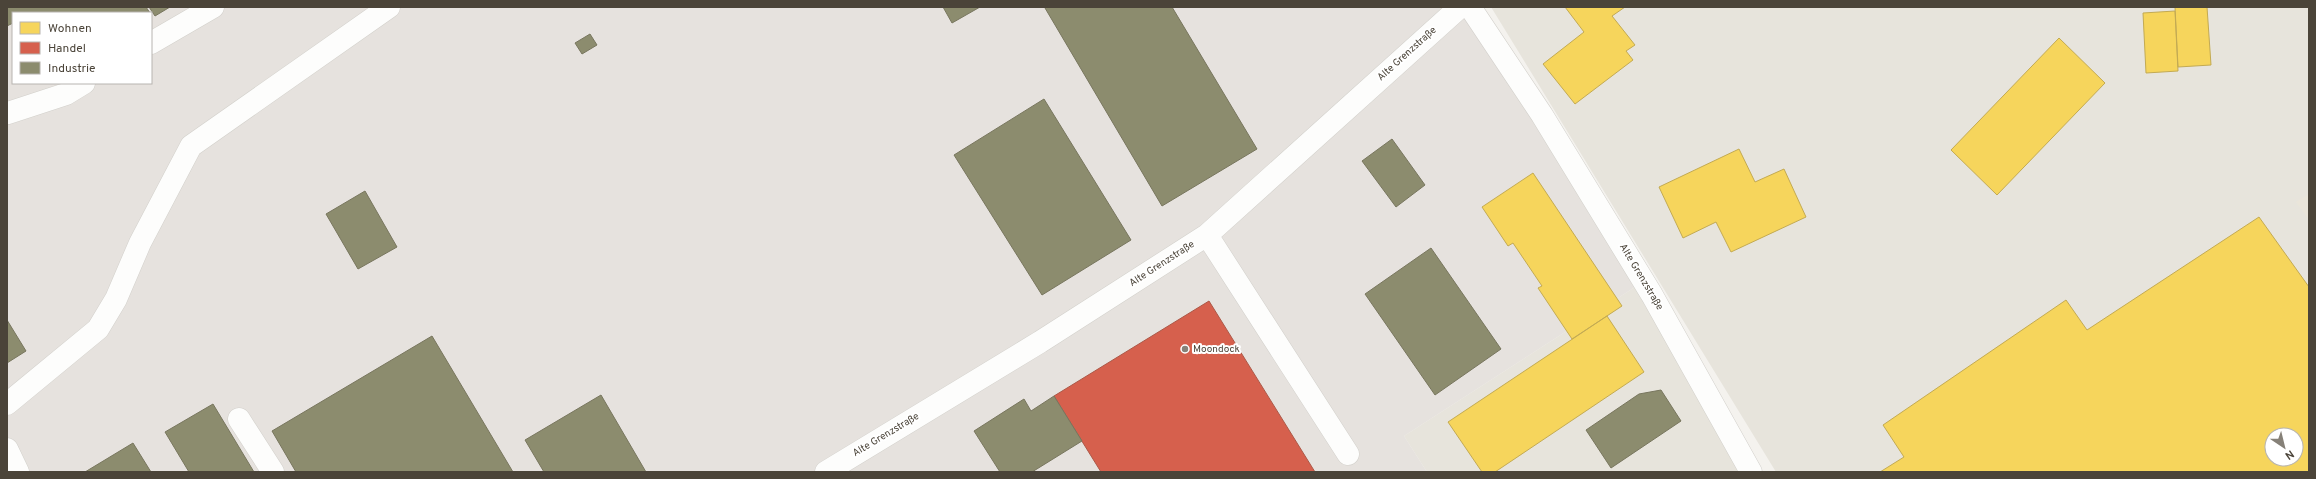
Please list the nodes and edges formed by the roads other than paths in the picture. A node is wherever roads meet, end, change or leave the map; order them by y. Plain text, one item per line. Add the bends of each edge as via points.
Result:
1 (213, 7) edge
2 (389, 7) edge
3 (1460, 7) edge
4 (1470, 7) edge
5 (152, 42) edge
6 (82, 84) edge
7 (8, 112) dead end
8 (1207, 236) junction
9 (7, 404) edge
10 (240, 419) dead end
11 (7, 449) edge
12 (1348, 454) dead end
13 (18, 472) edge
14 (273, 472) edge
15 (826, 472) edge
16 (1751, 472) edge

1 - 5 street
2 - 9 street via 191,146 140,243 116,299 98,329
3 - 8 street, Alte Grenzstraße
4 - 16 street, Alte Grenzstraße via 1542,115 1652,296
6 - 7 street via 66,94
8 - 12 street
8 - 15 street, Alte Grenzstraße via 1040,342
10 - 14 street
11 - 13 street

